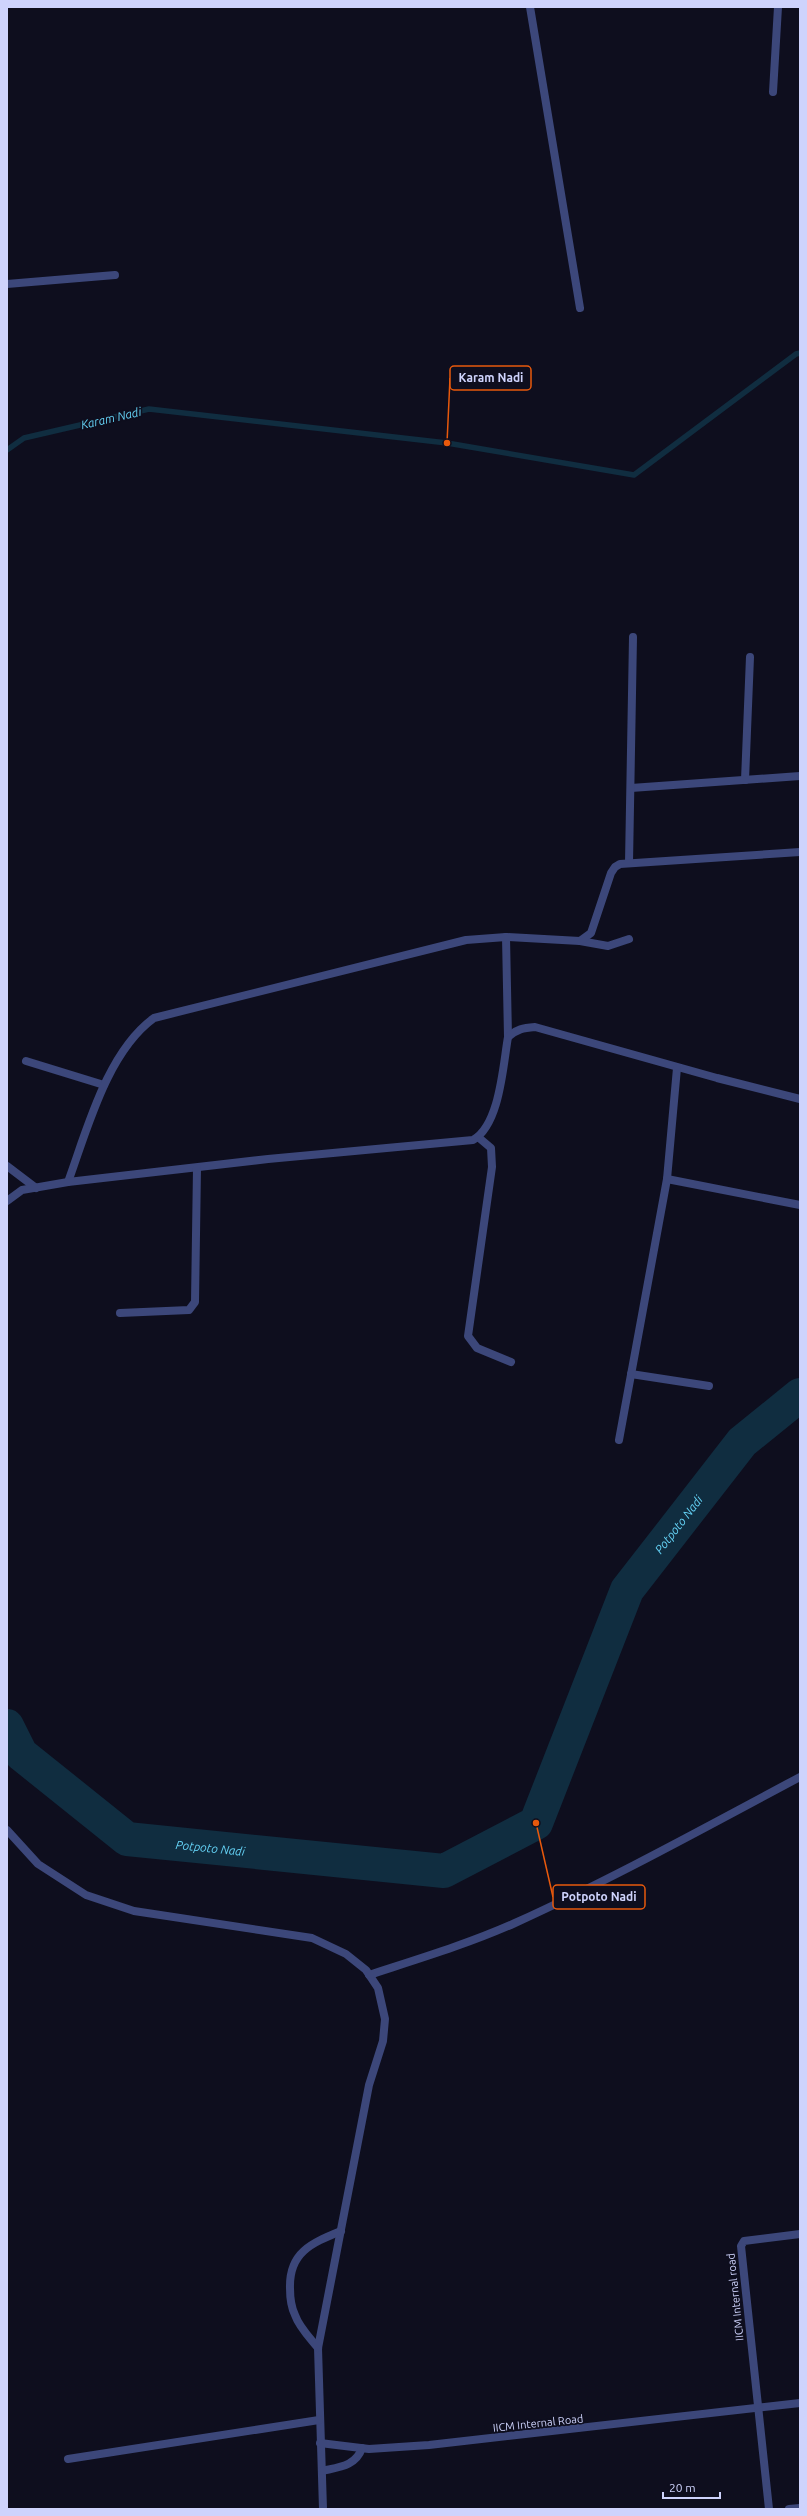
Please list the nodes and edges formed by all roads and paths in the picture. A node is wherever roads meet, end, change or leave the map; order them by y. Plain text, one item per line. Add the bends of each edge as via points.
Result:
1 (530, 7) edge
2 (778, 7) edge
3 (773, 92) dead end
4 (115, 275) dead end
5 (7, 284) edge
6 (580, 308) dead end
7 (633, 637) dead end
8 (750, 657) dead end
9 (800, 776) edge
10 (745, 780) junction
11 (631, 788) junction
12 (800, 852) edge
13 (629, 863) junction
14 (506, 937) junction
15 (629, 940) dead end
16 (580, 941) junction
17 (508, 1037) junction
18 (26, 1061) dead end
19 (677, 1068) junction
20 (104, 1085) junction
21 (800, 1099) edge
22 (478, 1137) junction
23 (7, 1166) edge
24 (197, 1168) junction
25 (667, 1179) junction
26 (68, 1182) junction
27 (36, 1188) junction
28 (7, 1201) edge
29 (800, 1205) edge
30 (120, 1314) dead end
31 (511, 1362) dead end
32 (631, 1374) junction
33 (709, 1386) dead end
34 (619, 1440) dead end
35 (800, 1777) edge
36 (7, 1830) edge
37 (369, 1975) junction
38 (341, 2231) junction
39 (800, 2234) edge
40 (318, 2348) junction
41 (800, 2403) edge
42 (758, 2409) junction
43 (319, 2420) junction
44 (320, 2443) junction
45 (362, 2448) junction
46 (68, 2459) dead end
47 (322, 2471) junction
48 (800, 2508) edge
49 (323, 2509) edge
50 (769, 2509) edge
51 (789, 2509) edge

1 - 6 street
2 - 3 street
4 - 5 street
7 - 11 street
8 - 10 street
9 - 10 street
10 - 11 street
11 - 13 street
12 - 13 street
13 - 16 street via 620,864 612,870 592,933
14 - 16 street
14 - 17 street
14 - 20 street via 466,940 161,1015 143,1027
15 - 16 street via 608,946
17 - 19 street via 516,1030 534,1027
17 - 22 street via 492,1116 486,1130
18 - 20 street
19 - 21 street
19 - 25 street
20 - 26 street
22 - 24 street via 468,1142
22 - 31 street via 490,1148 492,1167 468,1336 476,1348
23 - 27 street
24 - 26 street
24 - 30 street via 193,1307 189,1310
25 - 29 street
25 - 32 street
26 - 27 street
27 - 28 street via 17,1192
32 - 33 street
32 - 34 street
35 - 37 street via 621,1872 514,1923 441,1952
36 - 37 street via 38,1864 86,1895 134,1912 312,1938 346,1954
37 - 38 street via 378,1988 384,2008 383,2041 369,2085
38 - 40 street
38 - 40 street via 318,2240 305,2249 298,2256 290,2276 290,2297 294,2314
39 - 42 street, IICM Internal road via 744,2241 741,2244
40 - 43 street
41 - 42 street, IICM Internal Road
42 - 45 street, IICM Internal Road via 429,2445
42 - 50 street
43 - 44 street
43 - 46 street
44 - 45 street, IICM Internal Road
44 - 47 street
45 - 47 street via 356,2460 350,2464
47 - 49 street
48 - 51 street

